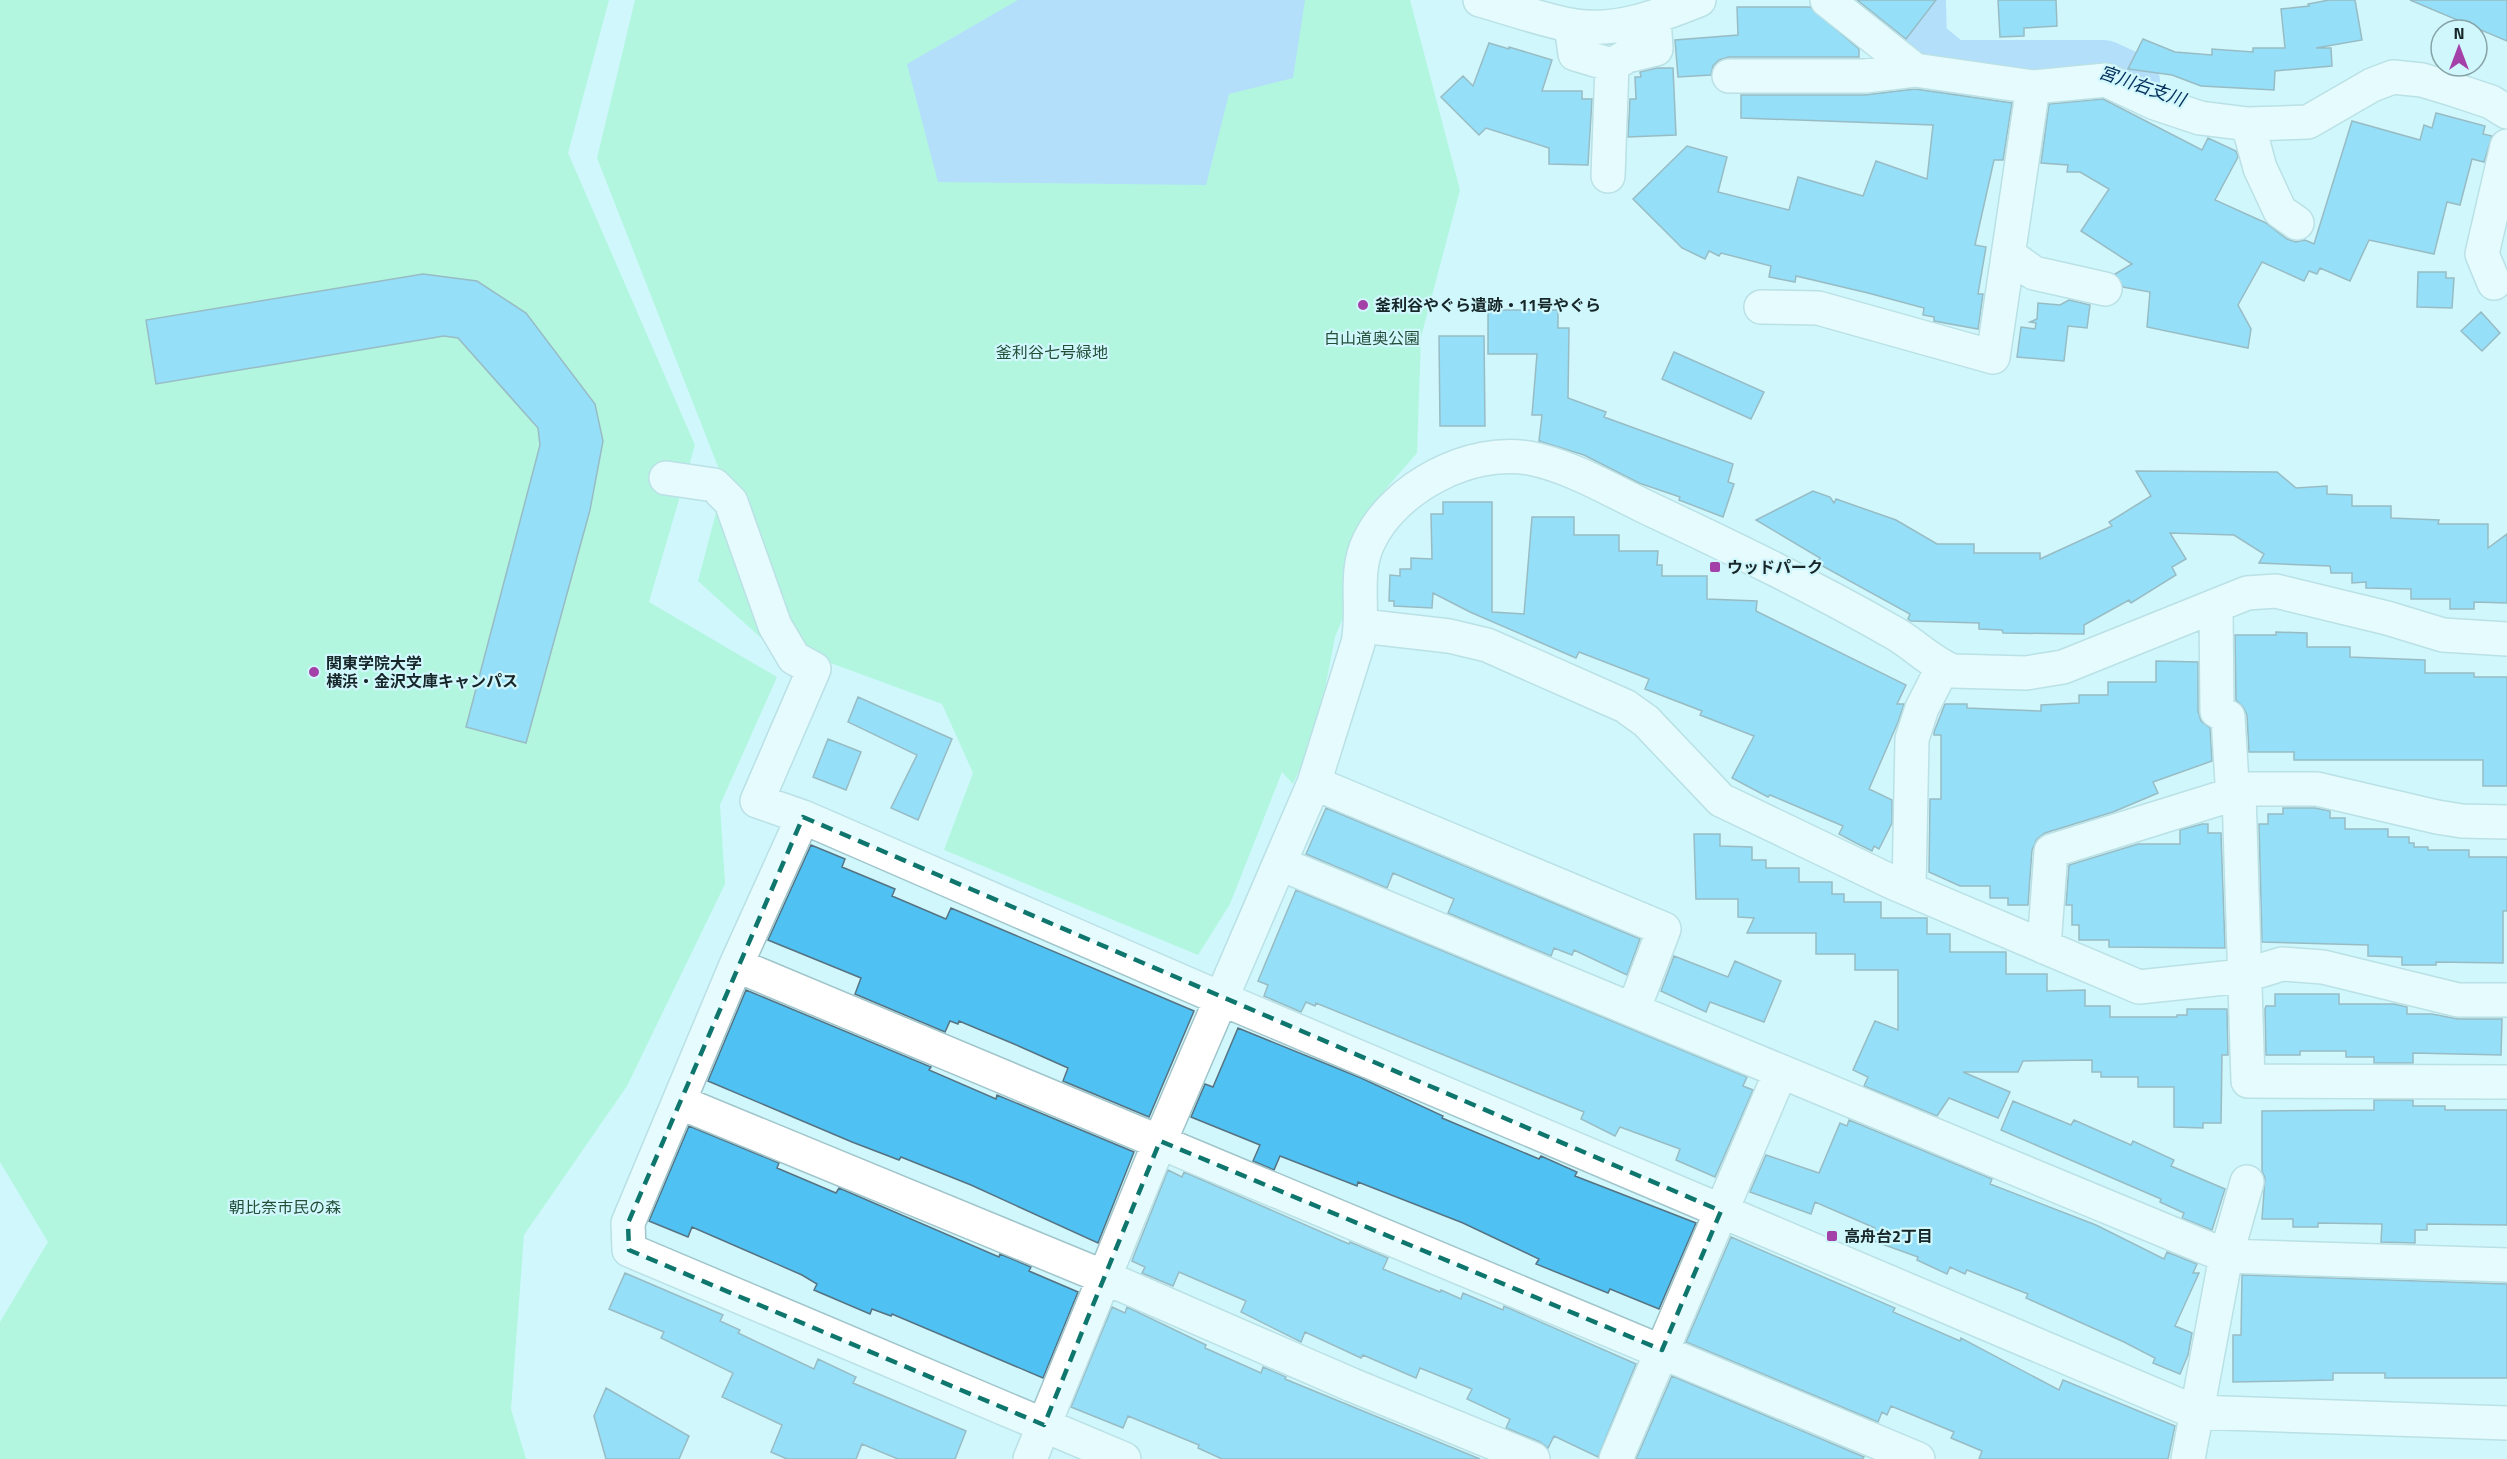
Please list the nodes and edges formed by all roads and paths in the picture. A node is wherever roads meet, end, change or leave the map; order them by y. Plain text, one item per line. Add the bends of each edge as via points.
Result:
1 (1480, 0) edge
2 (1827, 0) edge
3 (1675, 7) edge
4 (1571, 26) junction
5 (1612, 64) junction
6 (1915, 70) junction
7 (1729, 76) dead end
8 (2033, 87) junction
9 (2507, 112) edge
10 (2248, 124) junction
11 (2507, 146) edge
12 (1608, 176) dead end
13 (2297, 223) dead end
14 (2008, 255) junction
15 (2494, 283) dead end
16 (2105, 289) dead end
17 (1761, 307) dead end
18 (666, 478) dead end
19 (2216, 606) junction
20 (1362, 626) junction
21 (2507, 639) edge
22 (1943, 667) junction
23 (1314, 783) junction
24 (2239, 794) junction
25 (803, 817) junction
26 (2507, 822) edge
27 (1281, 864) junction
28 (1909, 888) junction
29 (2044, 947) junction
30 (736, 965) junction
31 (2243, 976) junction
32 (1222, 999) junction
33 (2507, 1000) edge
34 (1634, 1008) junction
35 (1780, 1073) junction
36 (2507, 1082) edge
37 (679, 1102) junction
38 (1161, 1141) junction
39 (2247, 1182) dead end
40 (1721, 1211) junction
41 (2226, 1256) junction
42 (2507, 1265) edge
43 (1104, 1277) junction
44 (1662, 1350) junction
45 (2196, 1412) junction
46 (2507, 1423) edge
47 (1044, 1425) junction
48 (1030, 1459) edge
49 (1124, 1459) edge
50 (1533, 1459) edge
51 (1616, 1459) edge
52 (1918, 1459) edge
53 (2188, 1459) edge

1 - 4 street
2 - 6 street
3 - 4 street via 1611,26
3 - 5 street via 1656,49
4 - 5 street via 1575,54
5 - 12 street
6 - 7 street via 1865,76
6 - 8 street
8 - 10 street via 2106,80 2200,118
8 - 14 street
9 - 10 street via 2491,102 2422,80 2392,77 2308,122
10 - 13 street via 2260,168 2280,211
11 - 15 street via 2482,254
14 - 16 street via 2034,273
14 - 17 street via 1993,357 1818,308
18 - 25 street via 714,485 730,502 775,626 794,658 814,669 757,801
19 - 21 street via 2247,593 2276,591 2443,635
19 - 22 street via 2063,667 1995,674
19 - 24 street via 2217,711 2228,717 2232,783
20 - 22 street via 1360,576 1368,542 1383,519 1426,481 1493,457 1529,458 1576,474 1771,566 1898,635
20 - 23 street
20 - 28 street via 1449,636 1487,645 1625,706 1646,721 1721,800
22 - 28 street via 1912,739
23 - 27 street
23 - 34 street via 1664,929
24 - 26 street via 2250,789 2317,789 2437,817
24 - 29 street via 2051,851
24 - 31 street
25 - 30 street
25 - 32 street
27 - 32 street
27 - 34 street
28 - 29 street
29 - 31 street via 2139,987
30 - 37 street
30 - 38 street
31 - 33 street via 2282,964 2323,967 2458,1000
31 - 36 street via 2248,1082
32 - 38 street
32 - 40 street
34 - 35 street
35 - 40 street
35 - 41 street
37 - 43 street
37 - 47 street via 628,1223 629,1250
38 - 43 street
38 - 44 street
39 - 41 street
40 - 44 street
40 - 45 street
41 - 42 street
41 - 45 street
43 - 47 street
43 - 50 street
44 - 51 street
44 - 52 street
45 - 46 street
45 - 53 street
47 - 48 street
47 - 49 street

